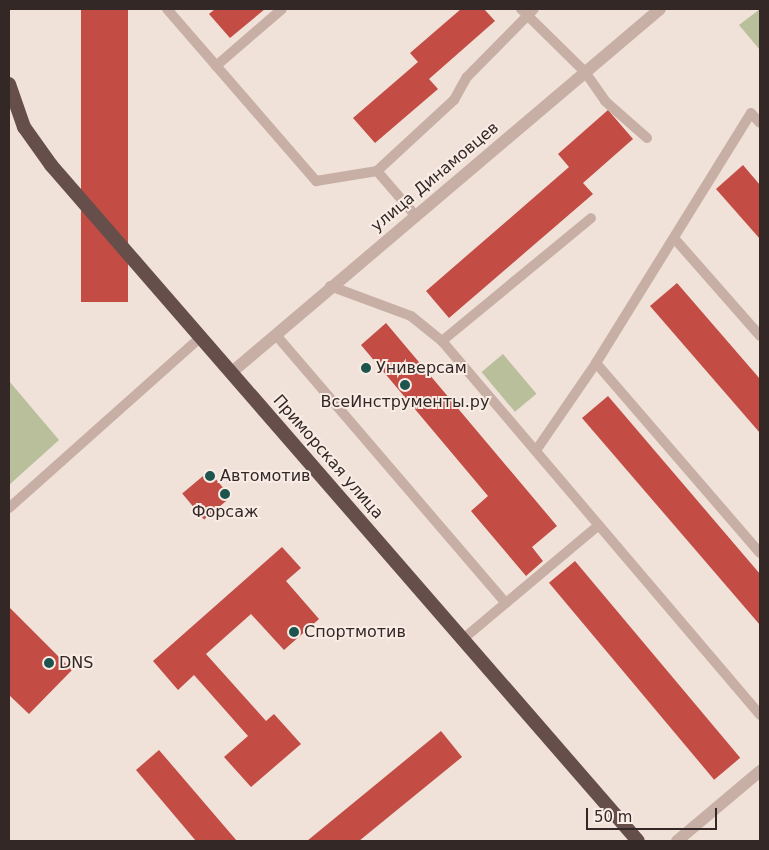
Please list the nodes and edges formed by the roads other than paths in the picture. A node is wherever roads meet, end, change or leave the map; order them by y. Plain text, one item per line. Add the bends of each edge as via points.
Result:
1 (167, 9) edge
2 (282, 9) edge
3 (521, 9) edge
4 (660, 9) edge
5 (531, 13) edge
6 (216, 66) junction
7 (586, 72) junction
8 (9, 84) edge
9 (11, 102) edge
10 (760, 123) edge
11 (647, 138) dead end
12 (377, 171) junction
13 (415, 215) junction
14 (591, 218) dead end
15 (674, 238) junction
16 (330, 286) junction
17 (276, 335) junction
18 (760, 336) edge
19 (202, 337) junction
20 (442, 341) junction
21 (596, 363) junction
22 (232, 372) junction
23 (537, 449) junction
24 (9, 508) edge
25 (599, 525) junction
26 (760, 553) edge
27 (506, 603) junction
28 (463, 639) junction
29 (760, 715) edge
30 (760, 771) edge
31 (638, 841) edge
32 (677, 841) edge

1 - 6 lane
2 - 6 lane
3 - 5 lane
4 - 7 street, улица Динамовцев
5 - 7 lane
5 - 12 lane via 467,76 454,100
6 - 12 lane via 316,181
7 - 11 lane via 605,101
7 - 13 street, улица Динамовцев
8 - 9 highway, Приморская улица
9 - 19 highway, Приморская улица via 50,165
10 - 15 lane via 751,112
12 - 13 lane
13 - 16 street, улица Динамовцев
14 - 20 lane
15 - 18 lane
15 - 21 lane
16 - 17 street, улица Динамовцев
16 - 20 lane via 411,316
17 - 22 street, улица Динамовцев
17 - 27 lane
19 - 22 highway, Приморская улица
19 - 24 lane
20 - 23 lane
21 - 23 lane
21 - 26 lane
22 - 28 highway, Приморская улица
23 - 25 lane
25 - 27 lane
25 - 29 lane
27 - 28 lane
28 - 31 highway, Приморская улица
30 - 32 street

